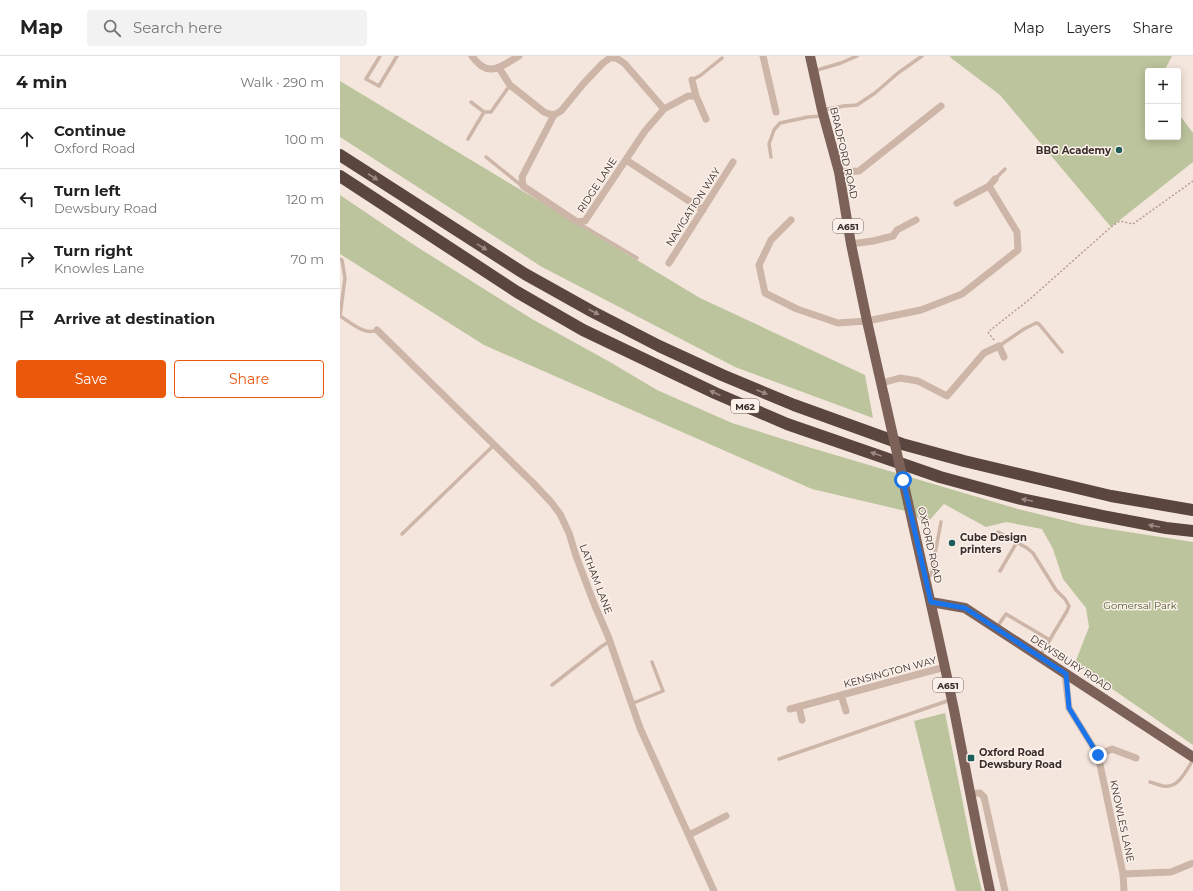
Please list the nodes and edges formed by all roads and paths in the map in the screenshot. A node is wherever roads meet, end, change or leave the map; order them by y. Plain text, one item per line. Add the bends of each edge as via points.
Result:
1 (380, 56) edge
2 (397, 56) edge
3 (472, 56) edge
4 (519, 56) edge
5 (763, 56) edge
6 (810, 56) edge
7 (857, 56) edge
8 (922, 56) edge
9 (624, 58) edge
10 (722, 58) dead end
11 (499, 68) junction
12 (812, 71) junction
13 (692, 80) joint
14 (510, 85) junction
15 (696, 96) junction
16 (471, 102) dead end
17 (941, 106) dead end
18 (664, 109) junction
19 (484, 112) junction
20 (776, 112) dead end
21 (822, 113) junction
22 (554, 115) junction
23 (706, 119) dead end
24 (468, 139) dead end
25 (340, 155) edge
26 (486, 157) dead end
27 (772, 157) dead end
28 (626, 160) junction
29 (733, 162) dead end
30 (1006, 169) dead end
31 (838, 172) junction
32 (340, 176) edge
33 (995, 179) joint
34 (1193, 181) edge
35 (523, 186) junction
36 (989, 186) junction
37 (957, 203) dead end
38 (703, 210) junction
39 (791, 220) dead end
40 (916, 220) dead end
41 (577, 222) junction
42 (851, 244) junction
43 (637, 258) dead end
44 (340, 259) edge
45 (669, 263) dead end
46 (867, 321) junction
47 (377, 330) joint
48 (999, 346) junction
49 (1062, 352) dead end
50 (1004, 357) dead end
51 (882, 383) junction
52 (884, 396) joint
53 (494, 445) junction
54 (1193, 510) edge
55 (940, 522) dead end
56 (1193, 531) edge
57 (998, 532) dead end
58 (402, 534) dead end
59 (1017, 542) junction
60 (1000, 571) dead end
61 (926, 579) junction
62 (931, 602) junction
63 (996, 628) junction
64 (1050, 640) junction
65 (610, 641) junction
66 (1039, 657) junction
67 (652, 662) dead end
68 (944, 667) junction
69 (1066, 674) junction
70 (552, 685) dead end
71 (841, 695) junction
72 (951, 700) junction
73 (631, 704) junction
74 (799, 707) junction
75 (790, 709) dead end
76 (846, 711) dead end
77 (802, 720) dead end
78 (1098, 755) junction
79 (1193, 757) edge
80 (1136, 758) dead end
81 (779, 759) dead end
82 (1193, 760) edge
83 (1150, 782) dead end
84 (970, 794) junction
85 (726, 816) dead end
86 (689, 835) junction
87 (1193, 863) edge
88 (1123, 874) junction
89 (714, 891) edge
90 (990, 891) edge
91 (1004, 891) edge
92 (1124, 891) edge

1 - 2 lane via 366,79 379,86
3 - 11 street via 481,67
4 - 11 street
5 - 20 street
6 - 12 main road, BRADFORD ROAD / A651
7 - 12 lane
8 - 21 lane via 857,105
9 - 18 street
9 - 22 street via 610,58 584,83 561,111
10 - 13 lane
11 - 14 street
12 - 21 main road, BRADFORD ROAD / A651
13 - 15 street
14 - 19 lane via 491,112
14 - 22 street via 544,112
15 - 18 street via 688,96
15 - 23 street
16 - 19 lane
17 - 31 street via 859,171
18 - 28 street, RIDGE LANE via 645,131
19 - 24 lane
21 - 27 lane via 780,123 774,130 769,144
21 - 31 main road, BRADFORD ROAD / A651
22 - 35 street via 522,177
25 -> 54 highway, M62 via 525,274 593,312 659,346 794,405 902,444 964,462 1111,496
26 - 35 lane
28 - 38 street
28 - 41 street, RIDGE LANE via 585,221
29 - 38 street, NAVIGATION WAY
30 - 33 lane
31 - 42 main road, BRADFORD ROAD / A651
56 -> 32 highway, M62 via 1166,528 1018,498 940,477 787,424 583,330 517,292
33 - 36 street
34 - 48 path via 1132,224 1120,221 1111,227 1030,299 988,332
35 - 41 street
36 - 37 street
36 - 46 street via 1017,232 1018,250 962,294 921,310
38 - 45 street, NAVIGATION WAY
39 - 46 street via 771,240 759,265 765,293 797,309 838,323
40 - 42 street via 897,230 893,236
41 - 43 lane
42 - 46 main road, BRADFORD ROAD / A651
44 - 47 lane via 345,278 340,316 365,331
46 - 51 main road, BRADFORD ROAD / A651
47 - 53 street, LATHAM LANE
48 - 49 lane via 1036,323 1040,324
48 - 50 street
48 - 51 street via 984,353 947,396 918,381 900,378
51 - 52 main road, BRADFORD ROAD / A651
52 - 61 main road, OXFORD ROAD / A651, bridge
53 - 58 lane
53 - 65 street, LATHAM LANE via 542,492 560,514
55 - 61 lane via 931,575
57 - 59 lane
59 - 60 lane
59 - 64 lane via 1038,560 1069,606
61 - 62 main road, OXFORD ROAD / A651
62 - 63 main road, DEWSBURY ROAD via 965,608
62 - 68 main road, OXFORD ROAD / A651
63 - 64 lane via 1006,614
63 - 66 main road, DEWSBURY ROAD
64 - 66 lane
65 - 70 lane
65 - 73 street, LATHAM LANE
66 - 69 main road, DEWSBURY ROAD
67 - 73 lane via 663,692
68 - 71 street, KENSINGTON WAY
68 - 72 main road, OXFORD ROAD / A651
69 - 78 street, KNOWLES LANE via 1069,708
69 - 79 main road, DEWSBURY ROAD
71 - 74 street, KENSINGTON WAY
71 - 76 street, KENSINGTON WAY
72 - 81 lane
72 - 84 main road, OXFORD ROAD / A651
73 - 86 street, LATHAM LANE
74 - 75 street, KENSINGTON WAY
74 - 77 street
78 - 80 street via 1112,749
78 - 88 street, KNOWLES LANE
82 - 83 lane via 1178,782 1172,786 1164,787
84 - 90 main road, OXFORD ROAD / A651
84 - 91 street via 980,793 984,798
85 - 86 street
86 - 89 street, LATHAM LANE
87 - 88 street via 1171,872
88 - 92 street, KNOWLES LANE

